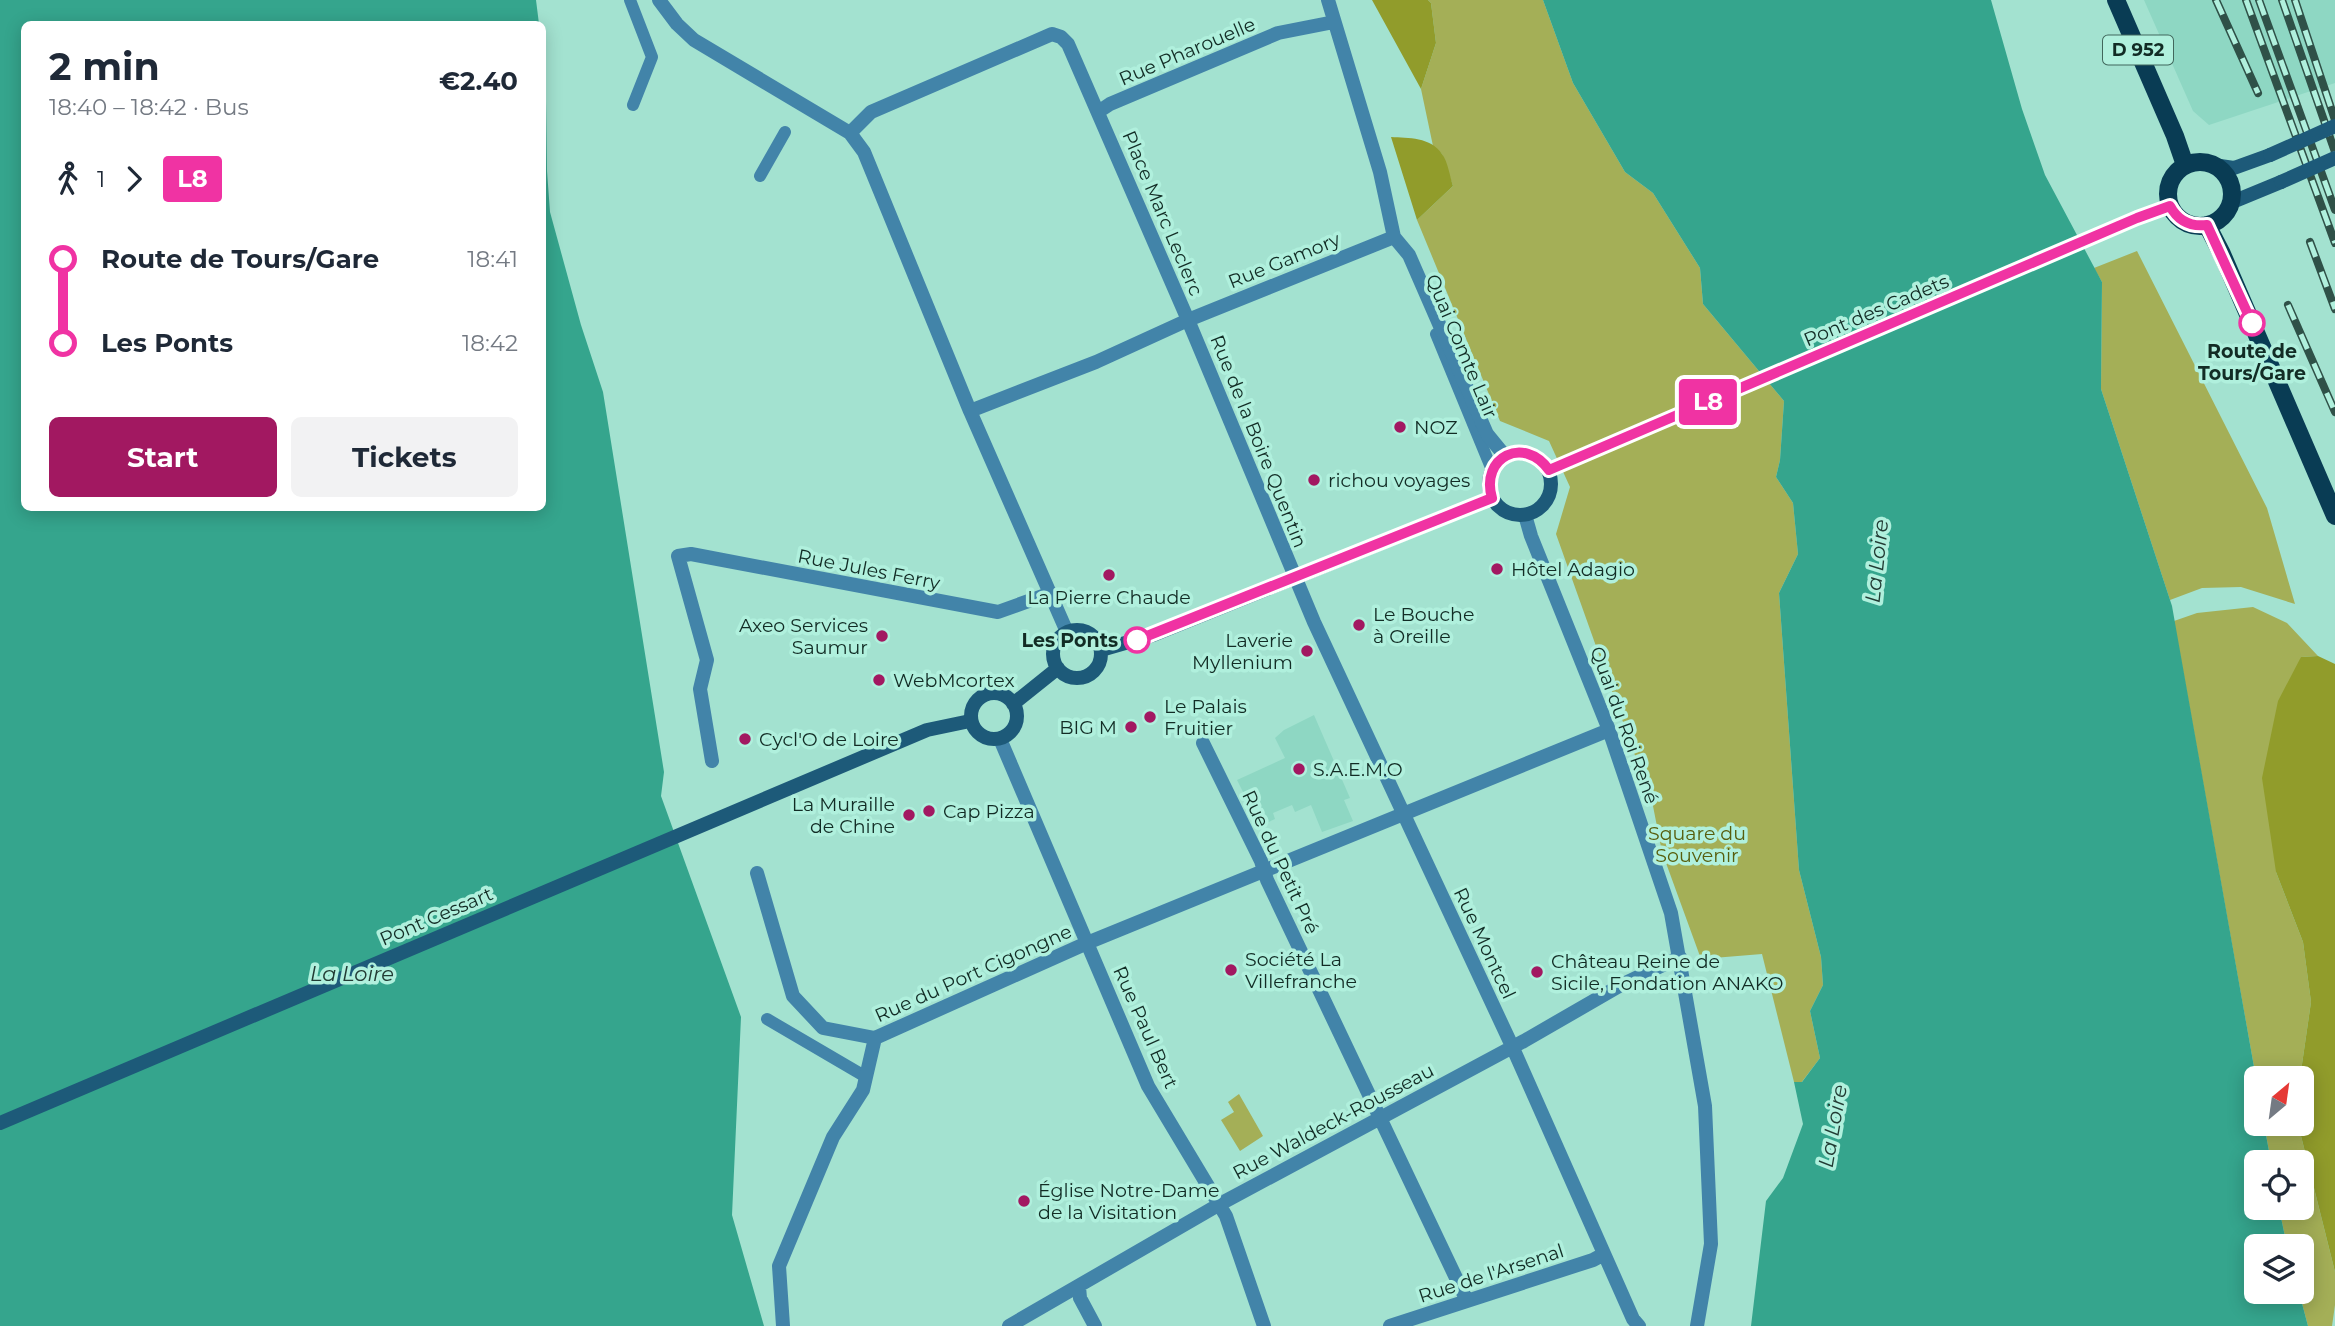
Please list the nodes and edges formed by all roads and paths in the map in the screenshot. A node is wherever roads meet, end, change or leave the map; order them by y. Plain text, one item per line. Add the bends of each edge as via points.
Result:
1 (630, 0) edge
2 (659, 0) edge
3 (1328, 0) edge
4 (2116, 0) edge
5 (1334, 22) junction
6 (633, 105) dead end
7 (1098, 112) junction
8 (2335, 126) edge
9 (785, 132) dead end
10 (850, 133) junction
11 (2335, 158) edge
12 (2185, 165) junction
13 (2213, 165) junction
14 (760, 176) dead end
15 (2230, 203) junction
16 (2170, 206) junction
17 (2207, 225) junction
18 (1394, 237) junction
19 (1188, 320) junction
20 (970, 411) junction
21 (1506, 456) junction
22 (1492, 470) junction
23 (1549, 470) junction
24 (1492, 498) junction
25 (1525, 515) junction
26 (2335, 516) edge
27 (1294, 576) junction
28 (1051, 593) junction
29 (1067, 632) junction
30 (1101, 650) junction
31 (1058, 668) junction
32 (1013, 704) junction
33 (971, 721) junction
34 (1609, 730) junction
35 (1000, 739) junction
36 (1203, 743) dead end
37 (712, 761) dead end
38 (1403, 813) junction
39 (1264, 870) junction
40 (757, 873) dead end
41 (1087, 943) junction
42 (1680, 957) junction
43 (768, 1019) dead end
44 (875, 1038) junction
45 (1512, 1046) junction
46 (866, 1077) junction
47 (1378, 1118) junction
48 (0, 1123) edge
49 (1220, 1204) junction
50 (1604, 1254) junction
51 (1079, 1287) junction
52 (1467, 1301) junction
53 (783, 1326) edge
54 (1009, 1326) edge
55 (1095, 1326) edge
56 (1264, 1326) edge
57 (1390, 1326) edge
58 (1640, 1326) edge
59 (1697, 1326) edge

1 - 6 lane via 652,57
2 - 10 street via 694,40
3 - 5 street, Quai Comte Lair
4 - 12 main road, D 952
5 - 7 street, Rue Pharouelle via 1278,33
5 - 18 street, Quai Comte Lair via 1380,172
7 - 10 street, Place Marc Leclerc via 1068,44 1052,34 871,112
7 - 19 street, Place Marc Leclerc
8 - 13 main road, bridge via 2234,167
9 - 14 lane
10 - 20 street via 864,152
11 - 15 main road, bridge
12 - 13 main road
12 - 16 main road via 2168,187
13 - 15 main road via 2227,177
15 - 17 main road via 2221,217
16 - 17 main road via 2181,220
16 - 23 main road, Pont des Cadets
17 - 26 main road
18 - 19 street, Rue Gamory
18 - 21 street, Quai Comte Lair via 1409,255 1487,434
18 - 22 lane, Quai Comte Lair
19 - 20 street, Place Marc Leclerc
19 - 27 street, Rue de la Boire Quentin
20 - 28 street
21 - 22 main road
21 - 23 main road via 1525,452 1543,461
22 - 24 main road
23 - 25 main road via 1549,499
24 - 25 main road via 1506,512
24 - 27 main road
25 - 34 street, Quai du Roi René
27 - 30 main road via 1153,635
27 - 38 street, Rue Montcel
28 - 29 street
28 - 37 street, Rue Jules Ferry via 998,612 691,554 678,556 707,660 700,689
29 - 30 main road via 1089,632
29 - 31 main road via 1053,652
30 - 31 main road via 1097,668 1082,677
31 - 32 main road
32 - 33 main road via 1000,694 985,694 973,705
32 - 35 main road via 1016,724
33 - 35 main road via 982,736
33 - 48 main road, Pont Cessart via 927,730
34 - 38 street, Rue du Port Cigongne
34 - 42 street, Quai du Roi René via 1668,902
35 - 41 street, Rue Paul Bert
36 - 39 street, Rue du Petit Pré
38 - 39 street, Rue du Port Cigongne
38 - 45 street, Rue Montcel
39 - 41 street, Rue du Port Cigongne
39 - 47 street, Rue du Petit Pré
40 - 44 street via 793,996 824,1028
41 - 44 street, Rue du Port Cigongne
41 - 49 street, Rue Paul Bert via 1148,1086
42 - 45 street, Rue Waldeck-Rousseau
42 - 59 street, Quai du Roi René via 1704,1106 1711,1244
43 - 46 lane
44 - 46 street
45 - 47 street, Rue Waldeck-Rousseau
45 - 50 street, Rue Montcel
46 - 53 street via 863,1090 833,1137 779,1266
47 - 49 street, Rue Waldeck-Rousseau
47 - 52 street, Rue du Petit Pré
49 - 51 street, Rue Waldeck-Rousseau
49 - 56 street, Rue Paul Bert
50 - 52 street, Rue de l'Arsenal
50 - 58 street, Rue Montcel
51 - 54 street, Rue Waldeck-Rousseau
51 - 55 street
52 - 57 street, Rue de l'Arsenal

